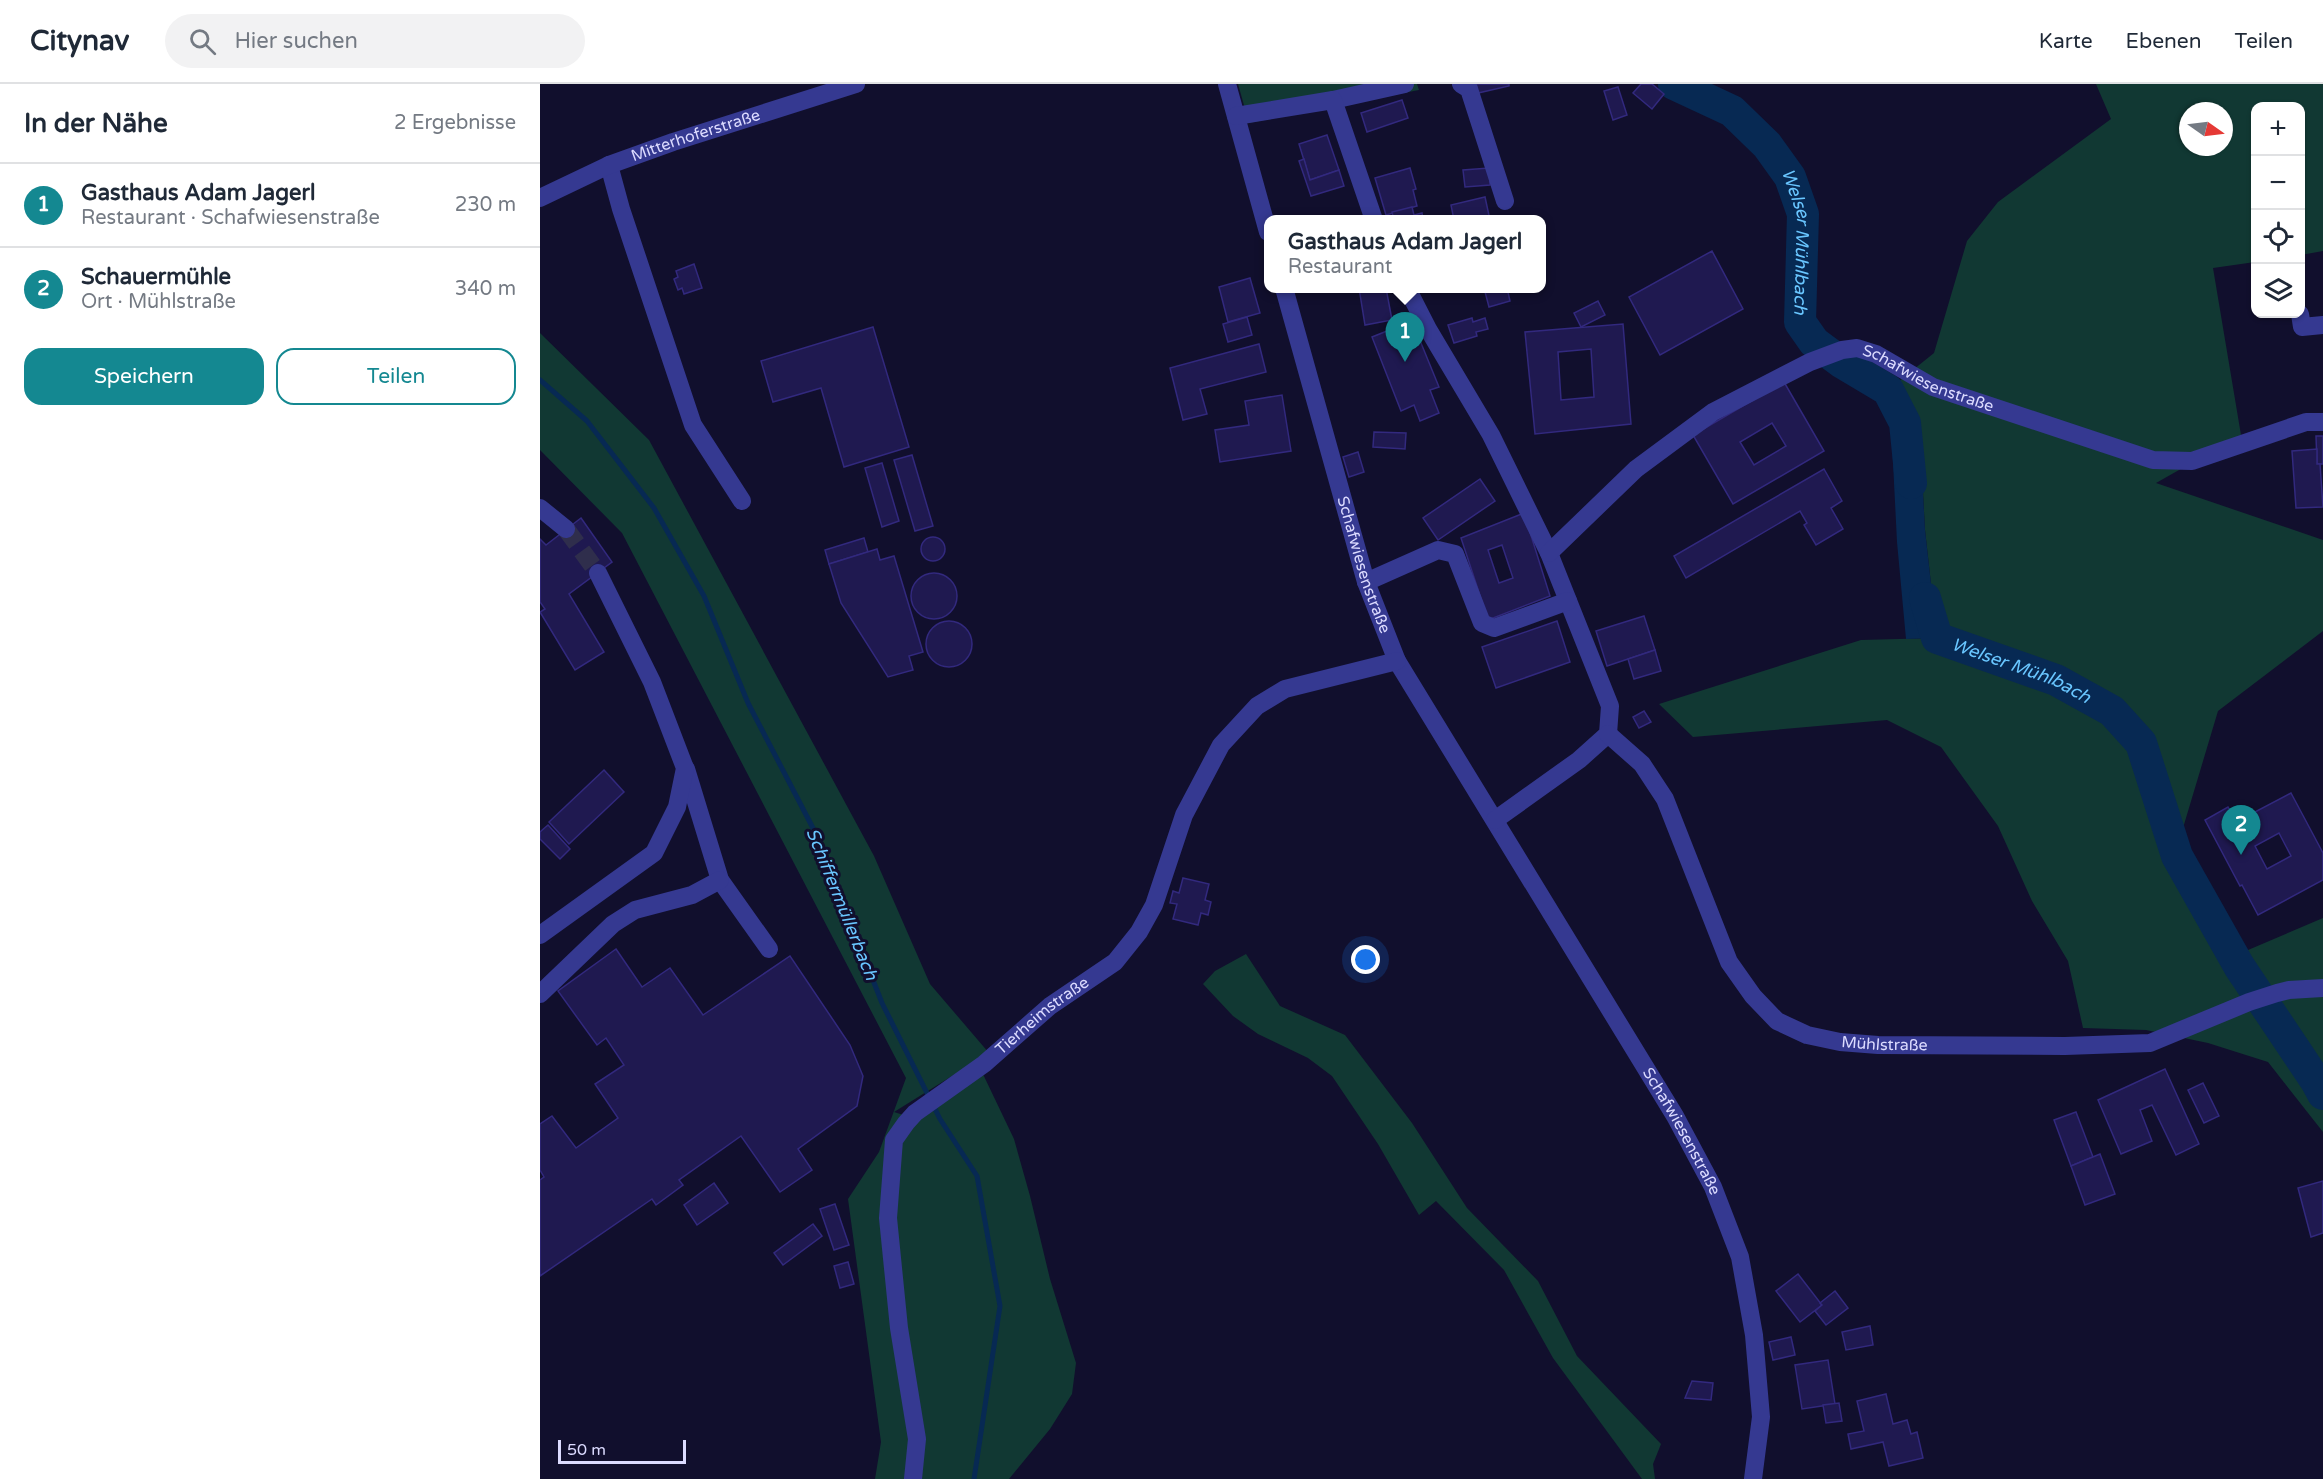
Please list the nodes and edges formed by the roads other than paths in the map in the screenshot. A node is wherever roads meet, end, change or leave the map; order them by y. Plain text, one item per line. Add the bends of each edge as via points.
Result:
1 (856, 84) edge
2 (1227, 84) edge
3 (1405, 84) edge
4 (1461, 84) edge
5 (1333, 100) junction
6 (1236, 116) junction
7 (609, 165) junction
8 (541, 197) edge
9 (1505, 201) dead end
10 (1264, 215) edge
11 (1373, 215) edge
12 (1285, 293) edge
13 (1410, 293) edge
14 (2301, 318) edge
15 (2323, 325) edge
16 (2323, 422) edge
17 (742, 501) dead end
18 (540, 508) edge
19 (566, 530) tunnel mouth
20 (1549, 553) junction
21 (598, 573) tunnel mouth
22 (1366, 582) junction
23 (1568, 601) junction
24 (1397, 661) junction
25 (1608, 734) junction
26 (685, 768) junction
27 (1495, 820) junction
28 (720, 880) junction
29 (540, 935) edge
30 (769, 949) dead end
31 (2323, 988) edge
32 (540, 994) edge
33 (913, 1479) edge
34 (1753, 1479) edge

1 - 7 street, Mitterhoferstraße
2 - 6 street
3 - 5 street
4 - 9 street via 1469,89
5 - 6 street
5 - 11 street
6 - 10 street
7 - 8 street, Mitterhoferstraße
7 - 17 street via 693,425
12 - 22 street, Schafwiesenstraße
13 - 20 street via 1491,435
14 - 15 street via 2302,327
16 - 20 street, Schafwiesenstraße via 2306,422 2192,461 2153,460 1933,387 1876,354 1857,348 1842,350 1810,362 1713,412 1636,469
18 - 19 street
20 - 23 street
21 - 26 street via 652,682
22 - 23 street via 1438,550 1455,554 1482,623 1494,628
22 - 24 street, Schafwiesenstraße
23 - 25 street via 1610,706
24 - 27 street, Schafwiesenstraße
24 - 33 street, Tierheimstraße via 1285,689 1257,706 1221,745 1184,815 1154,905 1139,933 1115,962 1050,1006 984,1064 915,1113 894,1140 888,1218 899,1329 917,1438
25 - 27 street via 1579,760
25 - 31 street, Mühlstraße via 1641,764 1665,800 1729,962 1777,1021 1807,1035 1878,1045 2150,1043 2248,1002 2277,993
26 - 28 street
26 - 29 street via 677,807 654,853
27 - 34 street, Schafwiesenstraße via 1675,1116 1717,1197 1740,1257 1754,1335 1761,1417
28 - 30 street
28 - 32 street via 692,895 635,910 613,924

